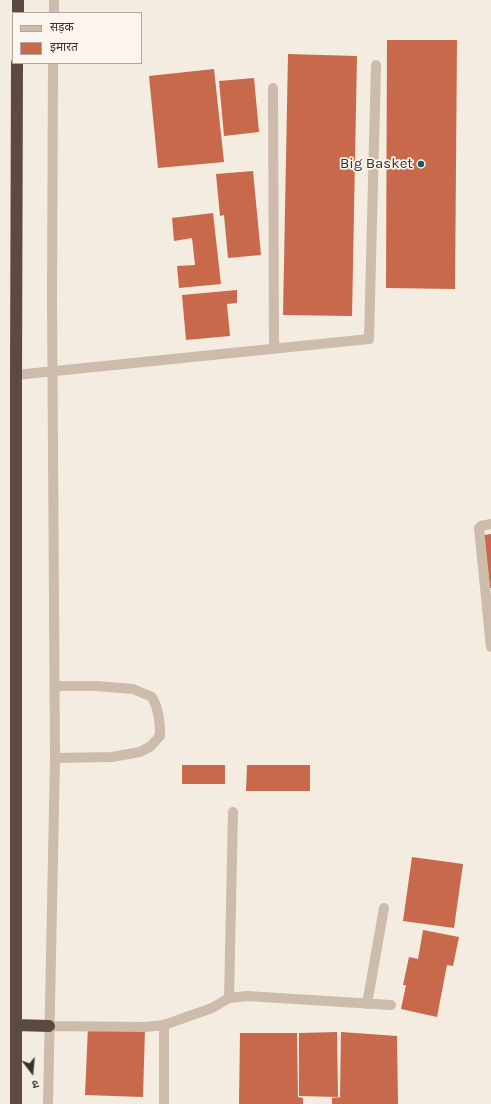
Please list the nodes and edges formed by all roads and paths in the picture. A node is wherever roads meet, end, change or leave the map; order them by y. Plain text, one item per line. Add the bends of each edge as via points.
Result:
1 (18, 0) edge
2 (54, 0) edge
3 (18, 12) edge
4 (54, 12) edge
5 (17, 64) edge
6 (53, 64) edge
7 (376, 65) dead end
8 (273, 88) dead end
9 (274, 349) junction
10 (53, 371) junction
11 (16, 375) junction
12 (491, 524) edge
13 (491, 647) edge
14 (55, 686) junction
15 (55, 758) junction
16 (233, 812) dead end
17 (384, 908) dead end
18 (229, 998) junction
19 (367, 1004) junction
20 (391, 1005) dead end
21 (16, 1025) junction
22 (164, 1025) junction
23 (49, 1026) junction
24 (16, 1104) edge
25 (48, 1104) edge
26 (164, 1104) edge

1 - 3 highway
2 - 4 street
5 - 11 highway
6 - 10 street
7 - 9 street via 369,339
8 - 9 street
9 - 10 street
10 - 11 street
10 - 14 street
11 - 21 highway
12 - 13 street via 479,528
14 - 15 street
14 - 15 street via 133,688 152,696 158,707 160,722 160,736 151,746 140,752 112,757
15 - 23 street
16 - 18 street
17 - 19 street
18 - 19 street via 247,996
18 - 22 street via 212,1008
19 - 20 street
21 - 23 highway
21 - 24 highway
22 - 23 street
22 - 26 street
23 - 25 street

